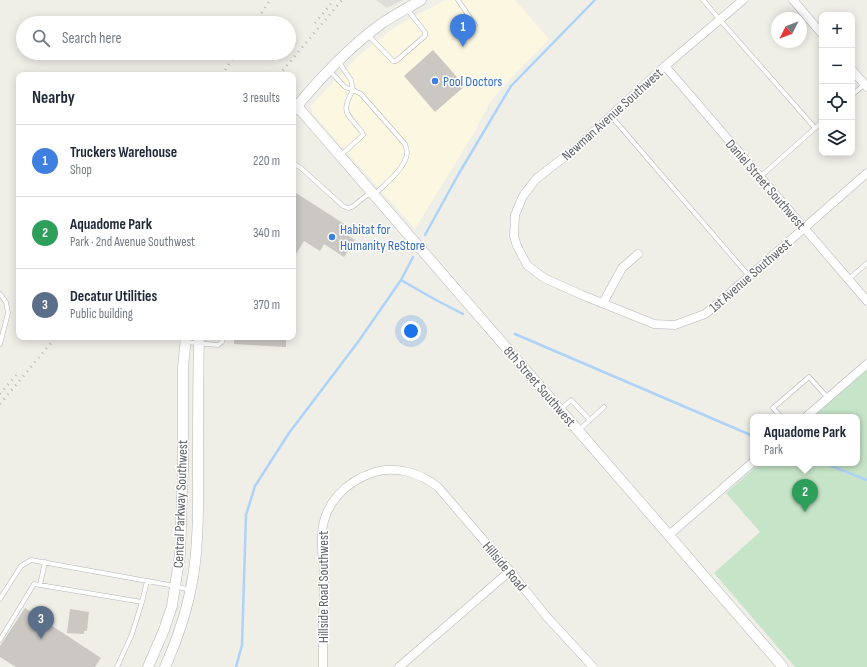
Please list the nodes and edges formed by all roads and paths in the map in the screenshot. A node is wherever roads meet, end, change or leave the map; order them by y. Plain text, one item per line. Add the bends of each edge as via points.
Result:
1 (422, 0) edge
2 (458, 0) edge
3 (703, 0) edge
4 (743, 0) edge
5 (792, 0) edge
6 (407, 8) junction
7 (720, 20) junction
8 (475, 25) dead end
9 (819, 31) edge
10 (367, 35) junction
11 (338, 61) junction
12 (665, 66) junction
13 (328, 70) junction
14 (855, 73) edge
15 (866, 84) edge
16 (353, 90) junction
17 (855, 93) edge
18 (296, 107) edge
19 (296, 109) edge
20 (611, 116) junction
21 (819, 125) edge
22 (815, 128) junction
23 (340, 156) junction
24 (296, 165) edge
25 (867, 173) edge
26 (760, 177) junction
27 (372, 193) junction
28 (804, 228) junction
29 (517, 246) joint
30 (638, 254) dead end
31 (867, 264) edge
32 (749, 276) junction
33 (849, 279) junction
34 (0, 294) edge
35 (867, 301) edge
36 (603, 303) junction
37 (186, 340) edge
38 (199, 340) edge
39 (222, 340) edge
40 (0, 344) edge
41 (867, 364) edge
42 (828, 398) junction
43 (604, 407) dead end
44 (560, 410) junction
45 (779, 414) edge
46 (809, 414) edge
47 (590, 420) junction
48 (578, 430) junction
49 (750, 465) edge
50 (410, 472) joint
51 (669, 535) junction
52 (46, 562) junction
53 (510, 571) junction
54 (146, 581) junction
55 (40, 585) junction
56 (175, 586) junction
57 (190, 590) junction
58 (0, 599) edge
59 (142, 602) junction
60 (0, 640) edge
61 (117, 667) edge
62 (148, 667) edge
63 (165, 667) edge
64 (323, 667) edge
65 (399, 667) edge
66 (593, 667) edge
67 (783, 667) edge

1 - 6 street
2 - 8 lane
3 - 7 lane
4 - 7 street, Newman Avenue Southwest
5 - 9 street
6 - 10 street
6 - 10 lane via 425,32 425,36 396,61 393,61
7 - 12 street, Newman Avenue Southwest
7 - 22 lane
10 - 11 street
11 - 13 street
11 - 16 lane via 351,80
12 - 20 street, Newman Avenue Southwest
12 - 26 street, Daniel Street Southwest
13 - 16 lane via 345,87
13 - 18 street
14 - 15 street
15 - 17 lane
16 - 23 lane via 345,106 346,113 363,135
16 - 27 lane via 361,94 405,144 407,153 398,171
19 - 23 street, 8th Street Southwest
20 - 29 street, Newman Avenue Southwest via 536,179 523,196 515,215 514,236
20 - 32 lane
21 - 22 lane
22 - 26 lane
23 - 27 street, 8th Street Southwest
24 - 27 lane via 348,208
25 - 28 street, 1st Avenue Southwest
26 - 28 street, Daniel Street Southwest
27 - 44 street, 8th Street Southwest
28 - 32 street, 1st Avenue Southwest
28 - 33 street, Daniel Street Southwest
29 - 36 street, 1st Avenue Southwest via 527,265 544,278
30 - 36 street via 622,268
31 - 33 lane
32 - 36 street, 1st Avenue Southwest via 705,314 675,325 654,324
33 - 35 street, Daniel Street Southwest
34 - 40 lane via 6,302 8,313
37 - 38 lane
37 - 56 street, Central Parkway Southwest via 183,367 180,554
38 - 39 lane via 218,345
38 - 57 street, Central Parkway Southwest via 197,547
41 - 42 street
42 - 45 lane via 809,377 774,408
42 - 46 street
43 - 47 lane
44 - 47 lane via 572,400
44 - 48 street, 8th Street Southwest
47 - 48 lane
48 - 51 street, 8th Street Southwest
49 - 51 street
50 - 53 street, Hillside Road via 438,487
50 - 64 street, Hillside Road Southwest via 379,471 360,478 350,483 329,506 322,536
51 - 67 street, 8th Street Southwest
52 - 54 lane
52 - 55 lane
52 - 58 lane via 31,560 21,566
53 - 65 street
53 - 66 street, Hillside Road
54 - 56 lane
54 - 59 lane
55 - 59 lane
55 - 60 lane via 34,584
56 - 57 lane
56 - 62 street, Central Parkway Southwest via 172,606
57 - 63 street, Central Parkway Southwest via 174,648
59 - 61 lane via 132,634

